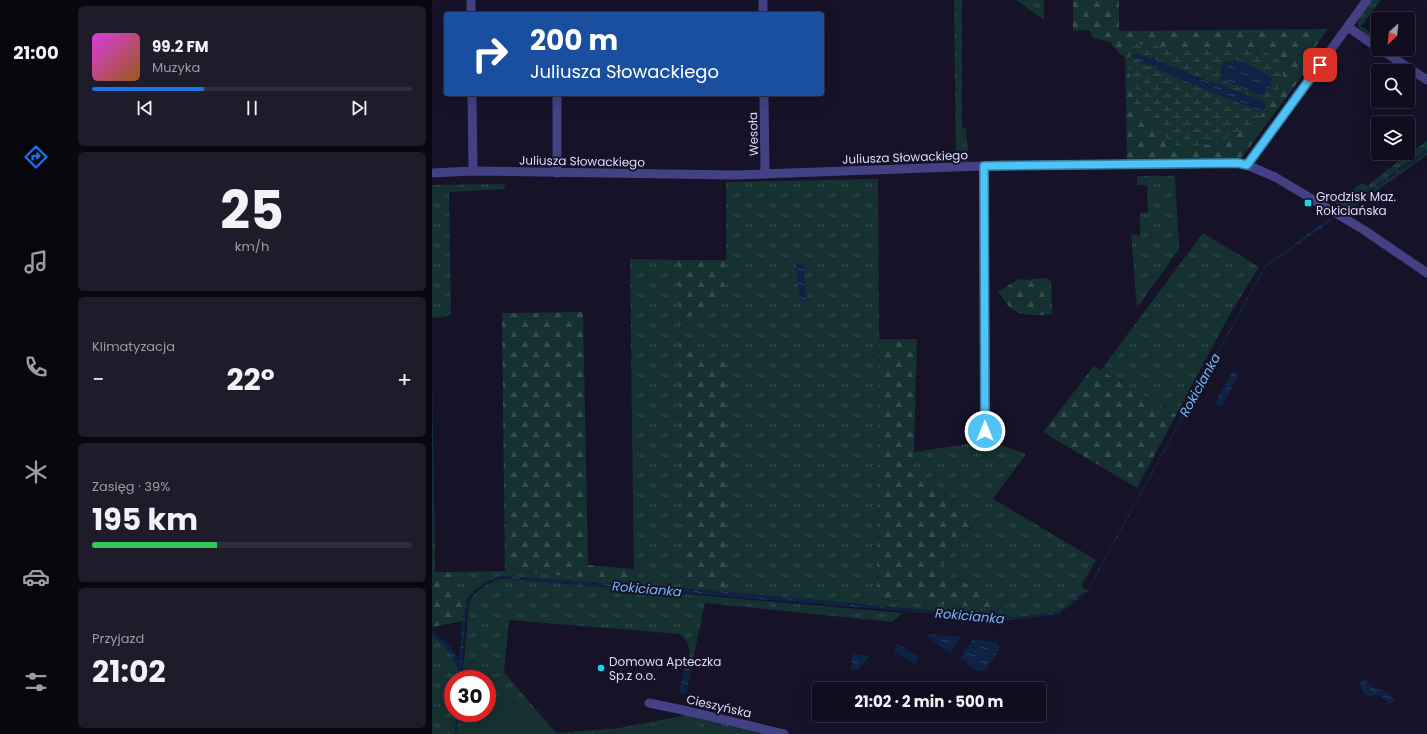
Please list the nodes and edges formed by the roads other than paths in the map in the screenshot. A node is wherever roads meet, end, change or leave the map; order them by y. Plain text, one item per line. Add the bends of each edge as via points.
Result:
1 (471, 0) edge
2 (763, 0) edge
3 (1367, 0) edge
4 (471, 12) edge
5 (764, 12) edge
6 (1348, 27) junction
7 (1371, 43) edge
8 (1391, 56) edge
9 (1427, 80) edge
10 (472, 96) edge
11 (557, 96) edge
12 (764, 96) edge
13 (1247, 165) junction
14 (984, 166) junction
15 (473, 171) junction
16 (432, 173) edge
17 (557, 173) junction
18 (765, 174) junction
19 (1427, 273) edge
20 (985, 431) dead end
21 (649, 703) dead end
22 (784, 734) edge

1 - 4 street
2 - 5 street
3 - 6 street
6 - 7 street
6 - 13 street
8 - 9 street
10 - 15 street
11 - 17 street
12 - 18 street, Wesoła
13 - 14 street, Juliusza Słowackiego via 1238,163
13 - 19 street, Juliusza Słowackiego via 1275,177 1358,226
14 - 18 street, Juliusza Słowackiego
14 - 20 street
15 - 16 street, Juliusza Słowackiego
15 - 17 street, Juliusza Słowackiego
17 - 18 street, Juliusza Słowackiego
21 - 22 street, Cieszyńska

